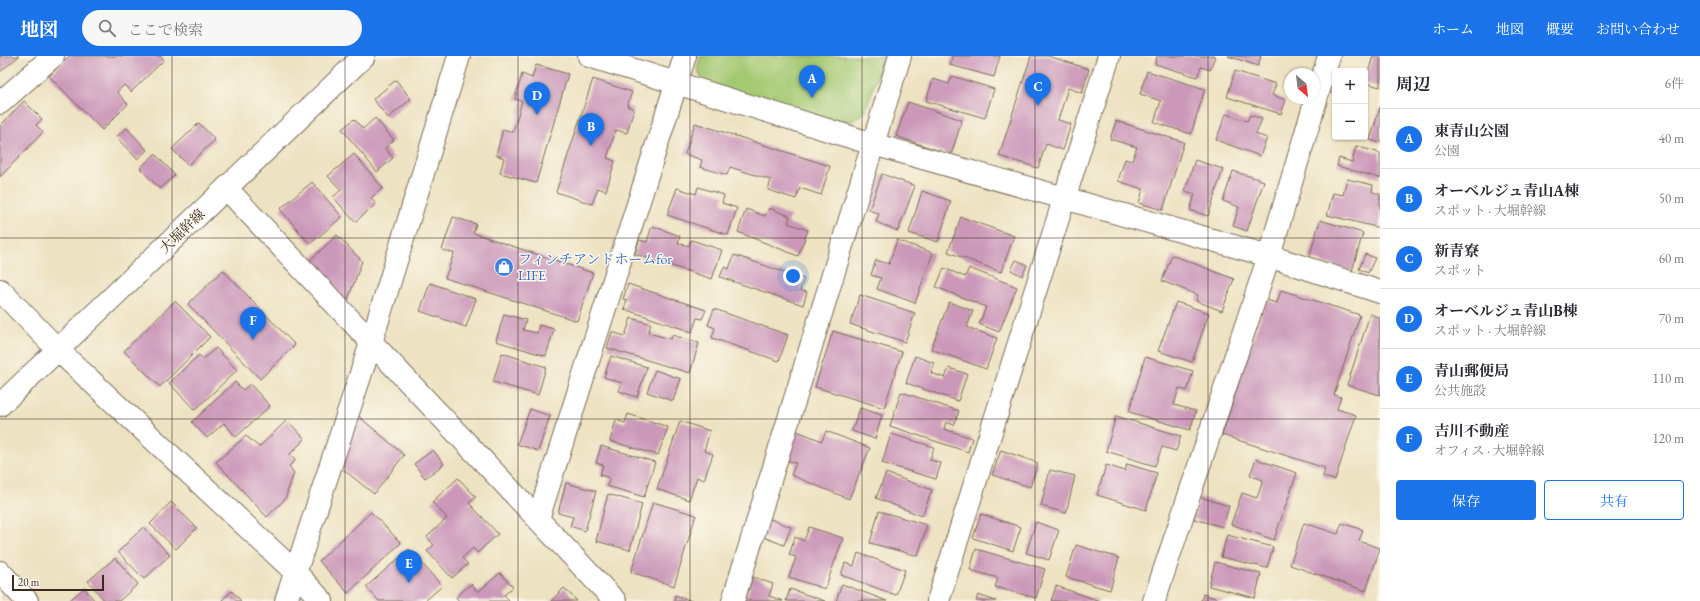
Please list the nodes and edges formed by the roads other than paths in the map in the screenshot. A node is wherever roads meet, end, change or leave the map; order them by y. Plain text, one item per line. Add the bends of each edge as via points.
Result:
1 (53, 56) edge
2 (364, 56) edge
3 (459, 56) edge
4 (589, 56) edge
5 (684, 56) edge
6 (900, 56) edge
7 (1109, 56) edge
8 (1329, 56) edge
9 (676, 83) junction
10 (0, 102) edge
11 (873, 144) junction
12 (226, 188) junction
13 (1065, 198) junction
14 (1269, 256) junction
15 (0, 290) edge
16 (1380, 292) edge
17 (371, 343) junction
18 (58, 350) junction
19 (0, 405) edge
20 (538, 519) junction
21 (0, 572) edge
22 (295, 572) junction
23 (27, 601) edge
24 (286, 601) edge
25 (322, 601) edge
26 (615, 601) edge
27 (733, 601) edge
28 (938, 601) edge
29 (1154, 601) edge

1 - 10 street
2 - 12 street, 大堀幹線
3 - 17 street
4 - 9 street
5 - 9 street
6 - 11 street
7 - 13 street
8 - 14 street
9 - 11 street
9 - 20 street
11 - 13 street
11 - 27 street
12 - 17 street
12 - 18 street, 大堀幹線
13 - 14 street
13 - 28 street
14 - 16 street
14 - 29 street
15 - 18 street
17 - 20 street
17 - 22 street
18 - 19 street, 大堀幹線
18 - 22 street
20 - 26 street
21 - 23 street
22 - 24 street
22 - 25 street

